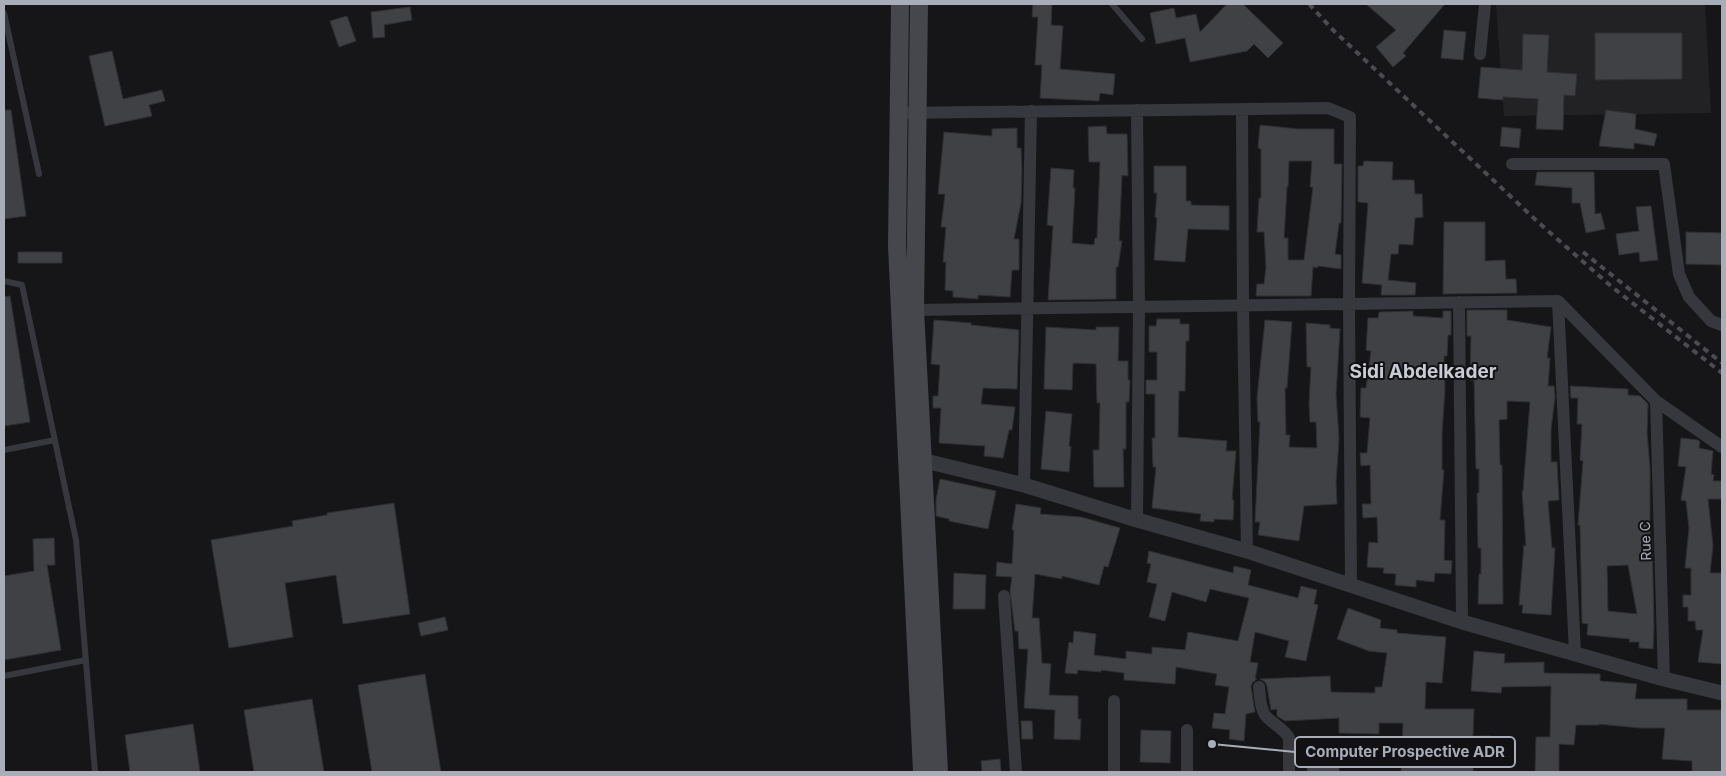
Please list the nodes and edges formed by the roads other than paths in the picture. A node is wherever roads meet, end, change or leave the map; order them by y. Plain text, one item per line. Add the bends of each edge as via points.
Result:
1 (900, 4) edge
2 (919, 4) edge
3 (1112, 4) edge
4 (1485, 4) edge
5 (4, 13) edge
6 (1142, 39) dead end
7 (1480, 54) dead end
8 (1242, 109) junction
9 (1137, 110) junction
10 (1031, 111) junction
11 (899, 112) junction
12 (917, 112) junction
13 (1512, 164) dead end
14 (38, 174) dead end
15 (4, 281) edge
16 (1558, 301) junction
17 (1459, 302) junction
18 (1349, 304) junction
19 (1243, 305) junction
20 (1139, 306) junction
21 (1028, 308) junction
22 (915, 310) junction
23 (1722, 325) edge
24 (1656, 401) junction
25 (55, 440) junction
26 (1722, 447) edge
27 (4, 450) edge
28 (915, 458) junction
29 (1024, 484) junction
30 (1137, 520) junction
31 (1247, 551) junction
32 (1351, 586) junction
33 (1004, 596) dead end
34 (1462, 622) junction
35 (1575, 653) junction
36 (86, 660) junction
37 (4, 676) edge
38 (1664, 679) junction
39 (1259, 687) dead end
40 (1722, 694) edge
41 (1114, 701) dead end
42 (1187, 730) dead end
43 (95, 772) edge
44 (922, 772) edge
45 (939, 772) edge
46 (1016, 772) edge
47 (1114, 772) edge
48 (1187, 772) edge
49 (1289, 772) edge

1 - 11 main road
2 - 12 main road
3 - 6 lane
4 - 7 street
5 - 14 lane
8 - 9 street
8 - 18 street via 1328,108 1350,117
8 - 19 street
9 - 10 street
9 - 20 street
10 - 12 street
10 - 21 street
11 - 12 street
11 - 28 main road via 897,246
12 - 22 main road
13 - 23 street via 1664,164 1679,274 1689,297 1712,321
15 - 25 lane via 22,284
16 - 17 street
16 - 24 street
16 - 35 street
17 - 18 street
17 - 34 street
18 - 19 street
18 - 32 street
19 - 20 street
19 - 31 street
20 - 21 street
20 - 30 street
21 - 22 street
21 - 29 street
22 - 28 main road
24 - 26 street
24 - 38 street, Rue C
25 - 27 lane
25 - 36 lane via 76,540
28 - 29 street
28 - 44 main road
28 - 45 main road
29 - 30 street
30 - 31 street
31 - 32 street
32 - 34 street
33 - 46 street
34 - 35 street
35 - 38 street
36 - 37 lane
36 - 43 lane
38 - 40 street
39 - 49 street via 1266,716 1290,738
41 - 47 street
42 - 48 street

